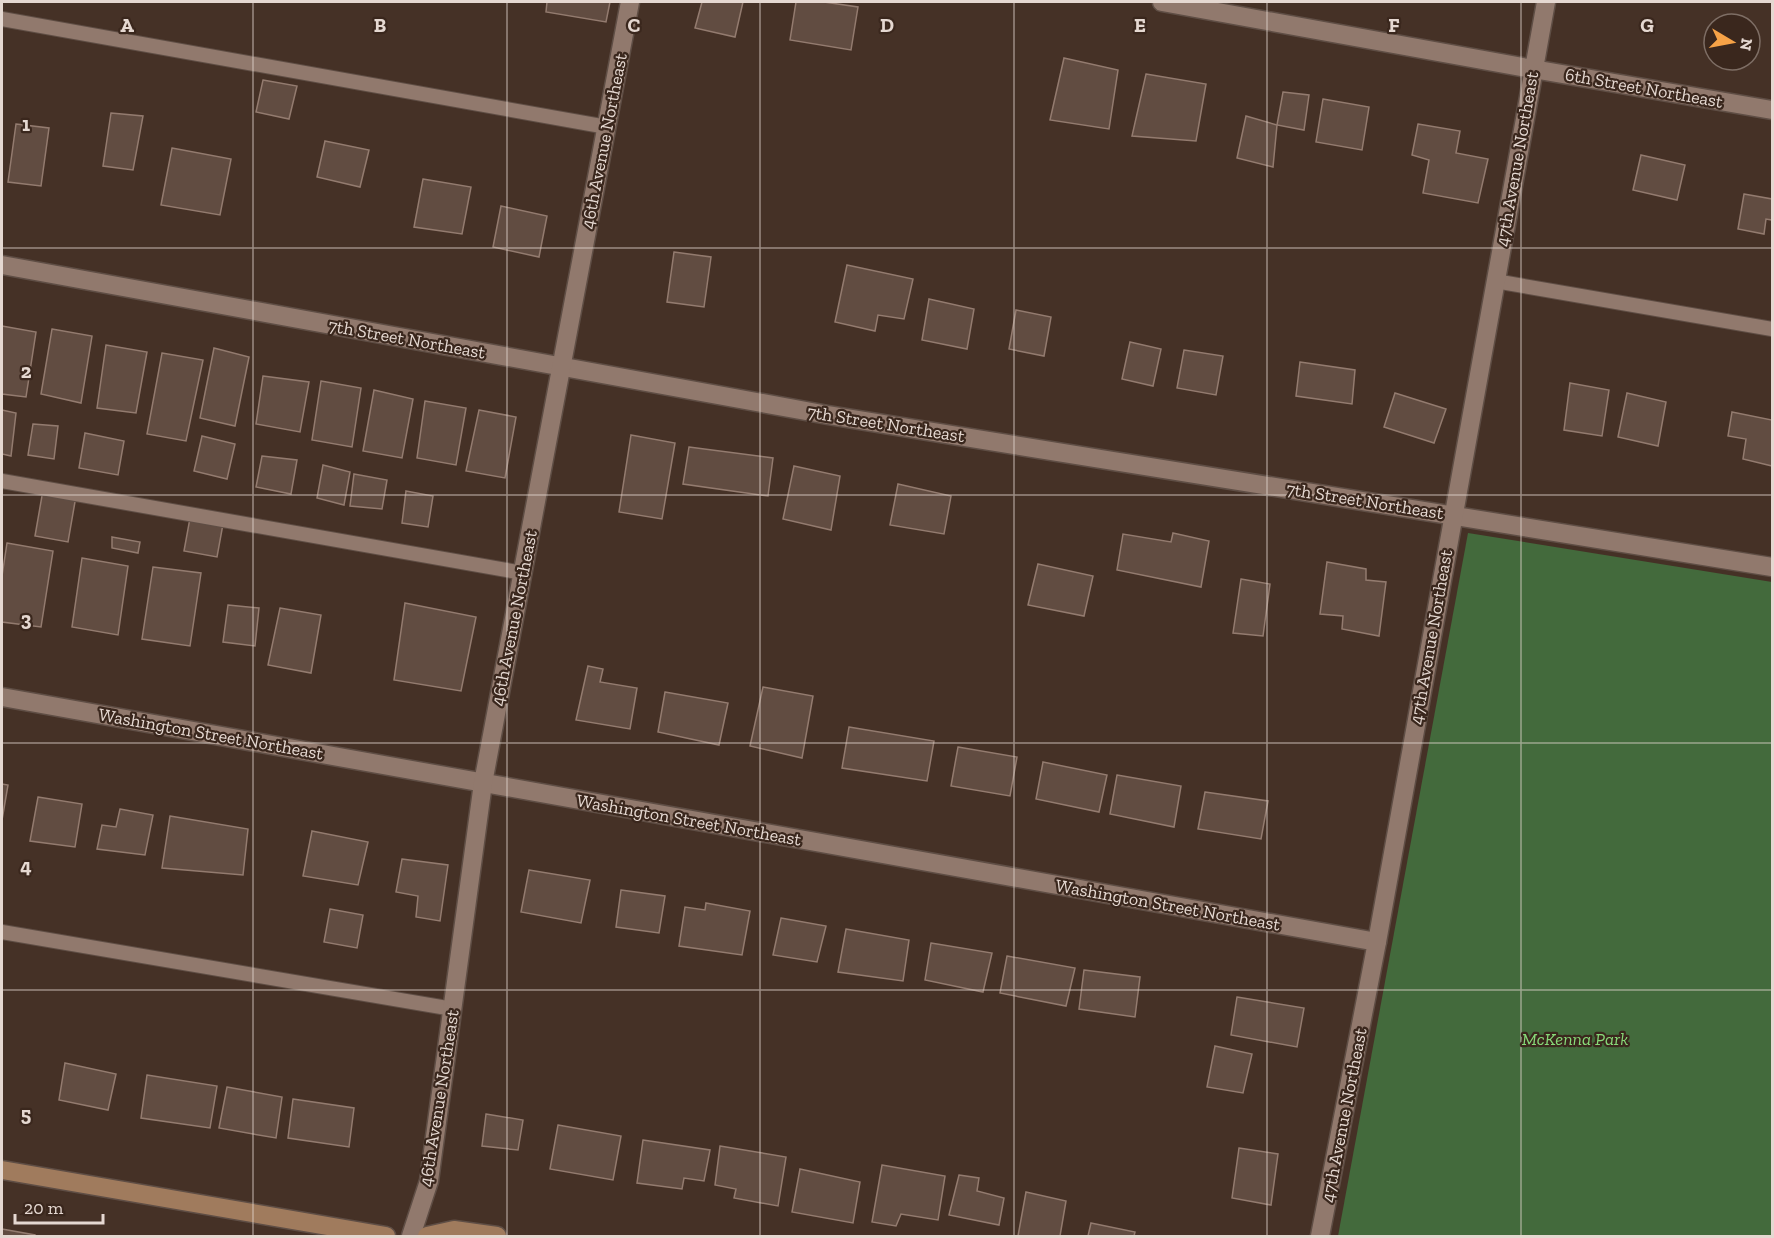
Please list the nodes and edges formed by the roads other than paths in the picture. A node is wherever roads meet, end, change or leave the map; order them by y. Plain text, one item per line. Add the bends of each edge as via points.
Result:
1 (630, 2) edge
2 (1162, 2) edge
3 (1546, 2) edge
4 (2, 19) edge
5 (1533, 69) junction
6 (1773, 110) edge
7 (607, 128) junction
8 (2, 265) edge
9 (1495, 281) junction
10 (1773, 329) edge
11 (561, 367) junction
12 (2, 481) edge
13 (1453, 515) junction
14 (1773, 567) edge
15 (523, 573) junction
16 (2, 697) edge
17 (483, 783) junction
18 (2, 932) edge
19 (1377, 942) junction
20 (453, 1009) junction
21 (2, 1170) edge
22 (386, 1236) edge
23 (411, 1236) edge
24 (427, 1236) edge
25 (497, 1236) edge
26 (1320, 1236) edge

1 - 7 street, 46th Avenue Northeast
2 - 5 street, 6th Street Northeast
3 - 5 street, 47th Avenue Northeast
4 - 7 lane
5 - 6 street, 6th Street Northeast
5 - 9 street, 47th Avenue Northeast
7 - 11 street, 46th Avenue Northeast
8 - 11 street, 7th Street Northeast
9 - 10 lane
9 - 13 street, 47th Avenue Northeast
11 - 13 street, 7th Street Northeast via 828,415
11 - 15 street, 46th Avenue Northeast
12 - 15 lane
13 - 14 street, 7th Street Northeast
13 - 19 street, 47th Avenue Northeast
15 - 17 street, 46th Avenue Northeast
16 - 17 street, Washington Street Northeast
17 - 19 street, Washington Street Northeast
17 - 20 street, 46th Avenue Northeast
18 - 20 lane
19 - 26 street, 47th Avenue Northeast
20 - 23 street, 46th Avenue Northeast via 429,1181
21 - 22 street
24 - 25 street via 454,1230

